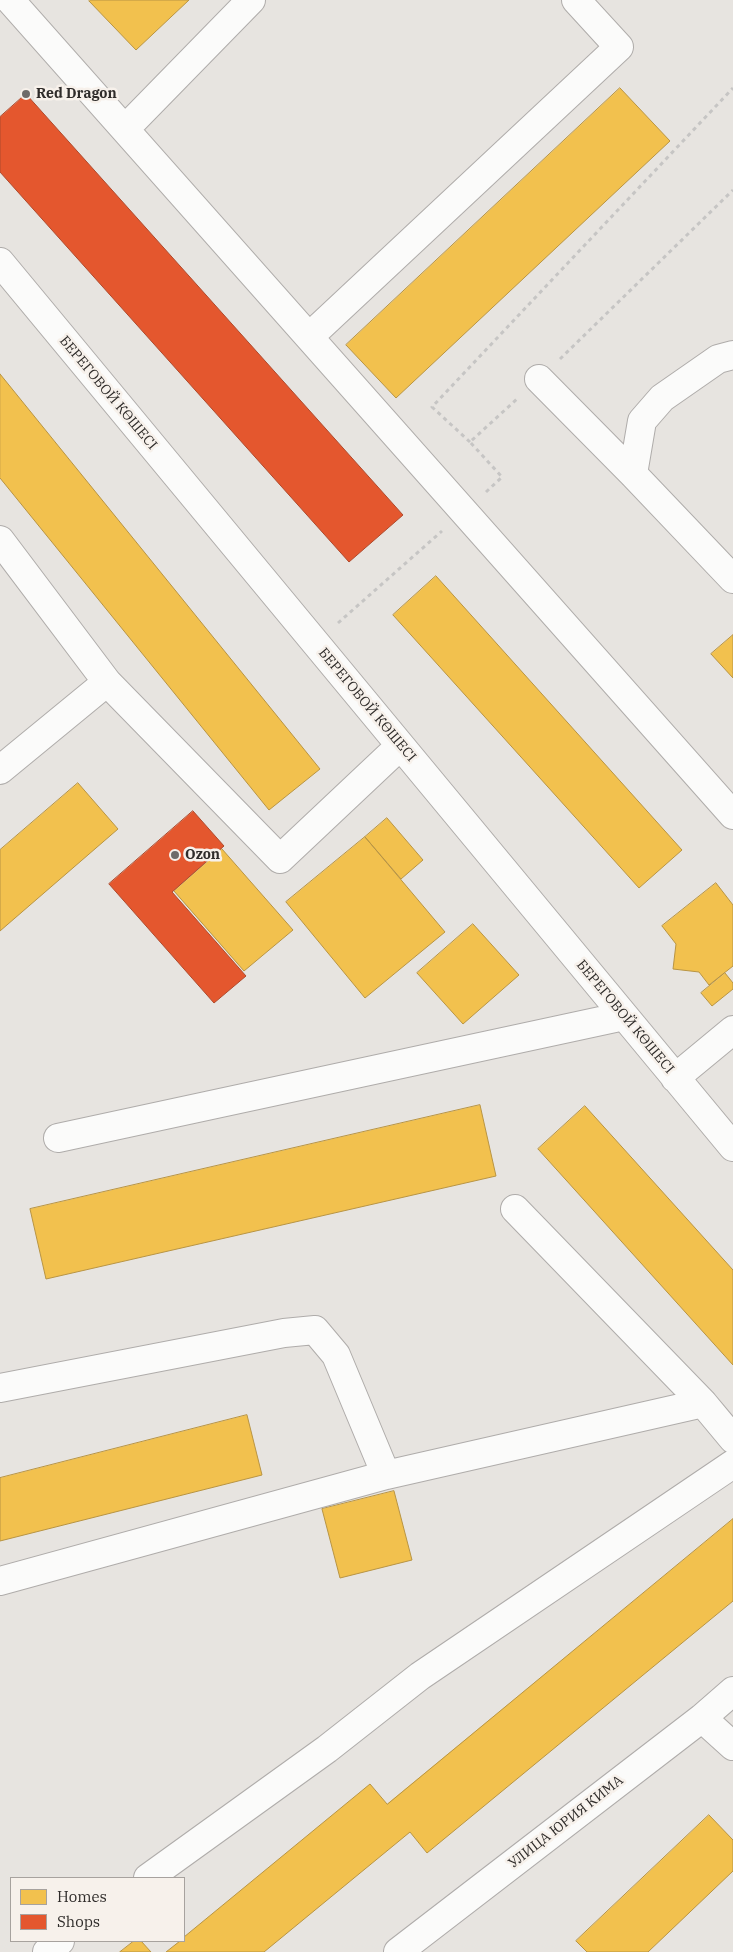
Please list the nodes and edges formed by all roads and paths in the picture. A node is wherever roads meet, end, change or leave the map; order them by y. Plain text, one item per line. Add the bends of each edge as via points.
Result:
1 (10, 0) edge
2 (252, 0) edge
3 (576, 0) edge
4 (733, 88) edge
5 (125, 129) junction
6 (733, 190) edge
7 (0, 263) edge
8 (309, 337) junction
9 (733, 355) edge
10 (539, 379) junction
11 (470, 442) junction
12 (633, 474) junction
13 (464, 512) junction
14 (0, 540) edge
15 (733, 579) edge
16 (315, 643) junction
17 (107, 682) junction
18 (400, 746) junction
19 (0, 770) edge
20 (733, 815) edge
21 (624, 1016) junction
22 (733, 1030) edge
23 (675, 1078) junction
24 (58, 1138) dead end
25 (733, 1147) edge
26 (515, 1208) dead end
27 (0, 1388) edge
28 (702, 1403) junction
29 (733, 1439) edge
30 (733, 1464) edge
31 (386, 1475) junction
32 (0, 1581) edge
33 (733, 1691) edge
34 (702, 1718) junction
35 (733, 1746) edge
36 (149, 1877) edge
37 (59, 1942) edge
38 (48, 1952) edge
39 (398, 1952) edge

1 - 5 street
2 - 5 street
3 - 8 street via 619,47
4 - 11 path via 432,407
5 - 8 street
6 - 10 path
7 - 16 street, БЕРЕГОВОЙ КӨШЕСІ
8 - 13 street
9 - 12 street via 718,359 662,398 642,421
10 - 11 path
10 - 12 street
11 - 13 path via 502,477
12 - 15 street
13 - 16 path
13 - 20 street
14 - 17 street
16 - 18 street, БЕРЕГОВОЙ КӨШЕСІ
17 - 18 street via 280,859
17 - 19 street
18 - 21 street, БЕРЕГОВОЙ КӨШЕСІ
21 - 23 street, БЕРЕГОВОЙ КӨШЕСІ
21 - 24 street
22 - 23 street
23 - 25 street, БЕРЕГОВОЙ КӨШЕСІ
26 - 28 street
27 - 31 street via 284,1333 315,1330 336,1355
28 - 29 street
28 - 31 street
30 - 36 street via 420,1676 328,1749
31 - 32 street
33 - 34 street, УЛИЦА ЮРИЯ КИМА
34 - 35 street
34 - 39 street, УЛИЦА ЮРИЯ КИМА
37 - 38 street

